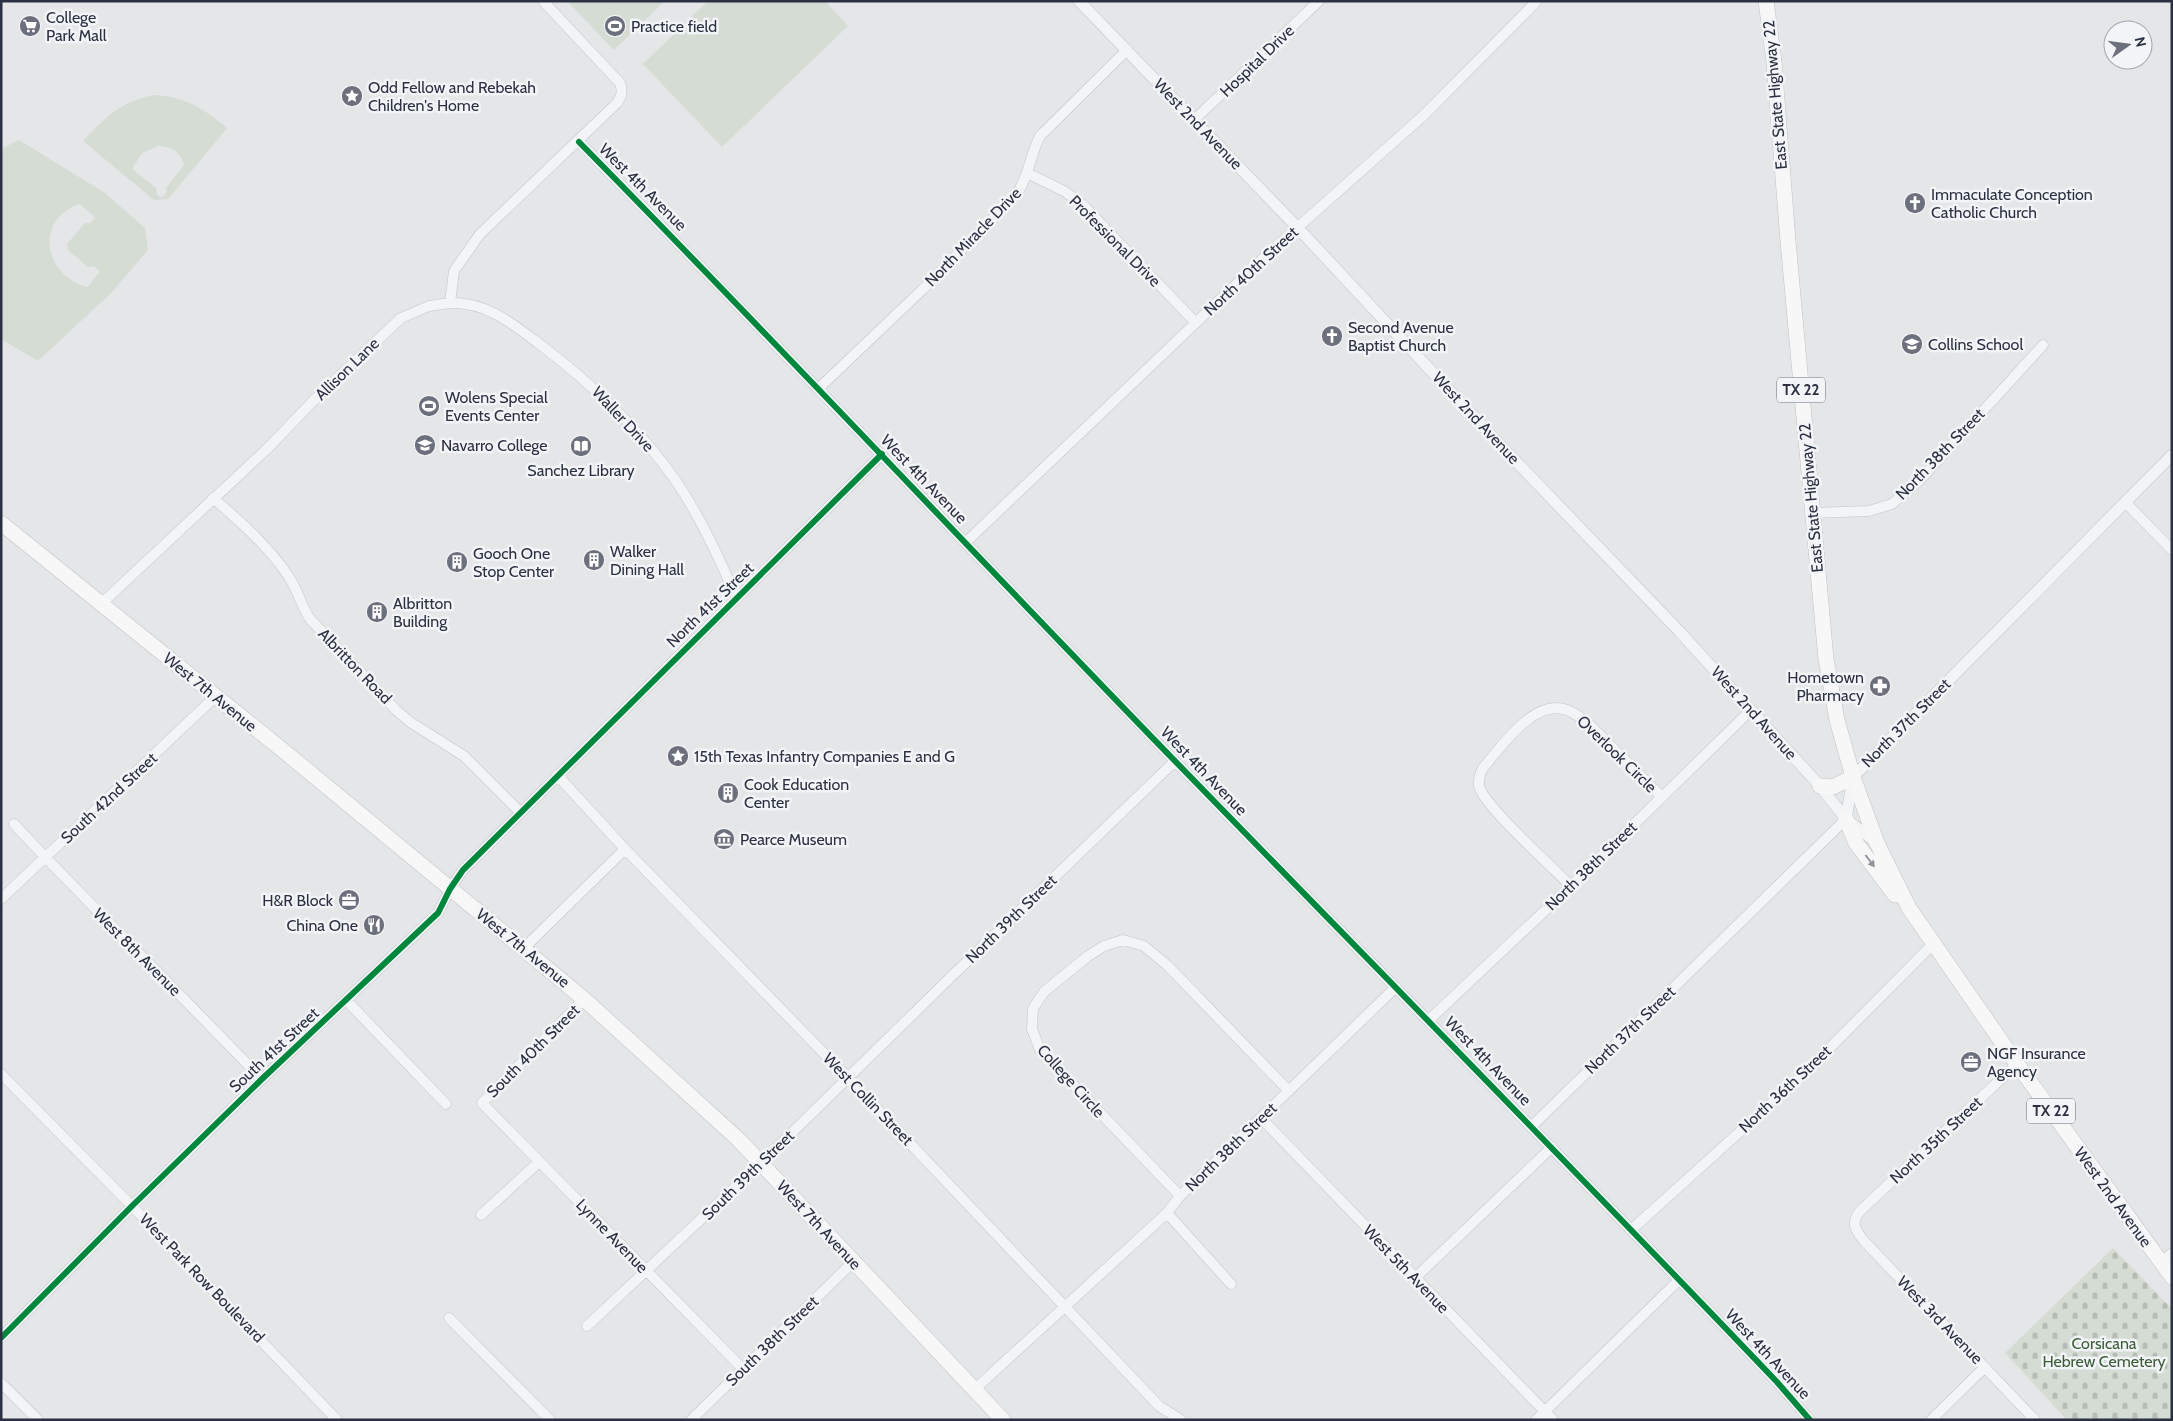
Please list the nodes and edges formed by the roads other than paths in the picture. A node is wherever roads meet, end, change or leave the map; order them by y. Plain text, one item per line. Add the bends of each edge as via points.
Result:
1 (542, 1) edge
2 (1079, 1) edge
3 (1319, 1) edge
4 (1537, 1) edge
5 (1766, 1) edge
6 (1127, 50) junction
7 (1194, 120) junction
8 (579, 142) junction
9 (1026, 173) junction
10 (1297, 227) junction
11 (450, 303) junction
12 (1195, 322) junction
13 (2043, 345) dead end
14 (818, 389) junction
15 (882, 454) junction
16 (2172, 455) edge
17 (213, 498) junction
18 (2125, 502) junction
19 (1813, 513) junction
20 (1, 523) edge
21 (966, 542) junction
22 (2172, 550) edge
23 (737, 598) junction
24 (101, 604) junction
25 (216, 696) junction
26 (1750, 710) junction
27 (1175, 761) junction
28 (557, 775) junction
29 (1853, 777) junction
30 (1820, 786) junction
31 (1662, 797) junction
32 (520, 812) junction
33 (1846, 819) junction
34 (14, 824) dead end
35 (1877, 842) junction
36 (625, 849) junction
37 (46, 858) junction
38 (1571, 886) junction
39 (450, 889) junction
40 (1, 899) edge
41 (1910, 908) junction
42 (1934, 943) junction
43 (524, 948) junction
44 (1396, 987) junction
45 (584, 999) junction
46 (347, 1001) junction
47 (1429, 1020) junction
48 (2017, 1064) junction
49 (1, 1074) edge
50 (848, 1078) junction
51 (262, 1079) junction
52 (1289, 1091) junction
53 (482, 1103) joint
54 (446, 1104) dead end
55 (1261, 1118) junction
56 (1532, 1126) junction
57 (1552, 1147) junction
58 (539, 1162) junction
59 (761, 1163) junction
60 (1180, 1196) junction
61 (132, 1206) junction
62 (1167, 1213) junction
63 (481, 1214) dead end
64 (1856, 1216) joint
65 (1631, 1230) junction
66 (2166, 1258) edge
67 (853, 1262) junction
68 (646, 1272) junction
69 (2172, 1277) edge
70 (1414, 1278) junction
71 (1679, 1280) junction
72 (1231, 1284) dead end
73 (1065, 1308) junction
74 (449, 1318) dead end
75 (587, 1326) dead end
76 (1, 1338) edge
77 (1985, 1367) junction
78 (743, 1369) junction
79 (1, 1383) edge
80 (975, 1389) junction
81 (1544, 1411) junction
82 (1165, 1416) edge
83 (38, 1420) edge
84 (337, 1420) edge
85 (550, 1420) edge
86 (692, 1420) edge
87 (1003, 1420) edge
88 (1181, 1420) edge
89 (1536, 1420) edge
90 (1553, 1420) edge
91 (1810, 1420) edge
92 (1931, 1420) edge
93 (2035, 1420) edge

1 - 8 street via 623,90 617,103
2 - 6 street, West 2nd Avenue
3 - 7 street, Hospital Drive
4 - 10 street, North 40th Street via 1424,115
5 - 19 main road, East State Highway 22 / TX 22
6 - 7 street, West 2nd Avenue
6 - 9 street, North Miracle Drive via 1040,136 1032,150
7 - 10 street, West 2nd Avenue
8 - 11 street via 480,234 463,255 454,270
8 - 14 street, West 4th Avenue
9 - 12 street, Professional Drive via 1064,191 1082,204
9 - 14 street, North Miracle Drive via 1022,187 1010,201
10 - 12 street, North 40th Street
10 - 26 street, West 2nd Avenue
11 - 17 street, Allison Lane via 416,310 401,318
11 - 23 street, Waller Drive via 486,309 504,318 560,359 602,396 655,452 677,483 711,540
12 - 21 street, North 40th Street
13 - 19 street, North 38th Street via 1920,480 1892,504 1869,511
14 - 15 street, West 4th Avenue
15 - 21 street, West 4th Avenue
15 - 23 street, North 41st Street
16 - 18 street, North 37th Street
17 - 24 street, Allison Lane
17 - 32 street, Albritton Road via 272,554 291,579 302,608 310,619 396,710 464,756
18 - 22 street
18 - 29 street, North 37th Street
19 - 29 main road, East State Highway 22 / TX 22 via 1826,659 1837,720
20 - 24 main road, West 7th Avenue
21 - 27 street, West 4th Avenue
23 - 28 street, North 41st Street
24 - 25 main road, West 7th Avenue
25 - 37 street, South 42nd Street
25 - 39 main road, West 7th Avenue
26 - 30 street, West 2nd Avenue
26 - 31 street, North 38th Street
27 - 44 street, West 4th Avenue
27 - 50 street, North 39th Street
28 - 32 street, South 41st Street
28 - 36 street, West Collin Street
29 - 30 main road via 1833,787
29 - 33 street, North 37th Street
29 - 35 main road, East State Highway 22 / TX 22
30 - 33 street, West 2nd Avenue
31 - 38 street, North 38th Street
31 - 38 street, Overlook Circle via 1576,714 1566,709 1547,709 1525,721 1483,768 1479,786 1488,804
32 - 39 street, South 41st Street via 463,870
33 - 35 street, West 2nd Avenue
33 -> 41 main road via 1856,843 1897,898
33 - 56 street, North 37th Street
34 - 37 street, West 8th Avenue
35 - 41 main road, East State Highway 22 / TX 22
36 - 43 street
36 - 50 street, West Collin Street
37 - 40 street, South 42nd Street
37 - 51 street, West 8th Avenue
38 - 47 street, North 38th Street
39 - 43 main road, West 7th Avenue
39 - 46 street, South 41st Street via 438,913
41 - 42 main road, East State Highway 22 / TX 22
42 - 48 main road, West 2nd Avenue / TX 22
42 - 65 street, North 36th Street via 1804,1074
43 - 45 main road, West 7th Avenue
44 - 47 street, West 4th Avenue
44 - 52 street, North 38th Street
45 - 53 street, South 40th Street
45 - 59 main road, West 7th Avenue
46 - 51 street, South 41st Street
46 - 54 street
47 - 56 street, West 4th Avenue
48 - 64 street, North 35th Street
48 - 66 main road, West 2nd Avenue / TX 22
49 - 61 street, West Park Row Boulevard
50 - 59 street, South 39th Street
50 - 73 street, West Collin Street
51 - 61 street, South 41st Street
52 - 55 street, North 38th Street
52 - 60 street, College Circle via 1167,965 1144,946 1123,940 1104,946 1045,991 1033,1009 1032,1029 1040,1050
53 - 58 street, Lynne Avenue
55 - 60 street, North 38th Street
55 - 70 street, West 5th Avenue
56 - 57 street, West 4th Avenue
57 - 65 street, West 4th Avenue
57 - 70 street
58 - 63 street
58 - 68 street, Lynne Avenue
59 - 67 main road, West 7th Avenue
59 - 68 street, South 39th Street
60 - 62 street, North 38th Street
61 - 76 street, South 41st Street
61 - 84 street, West Park Row Boulevard
62 - 72 street
62 - 73 street, North 38th Street
64 - 77 street, West 3rd Avenue via 1855,1230 1864,1241
65 - 71 street, West 4th Avenue
66 - 69 main road, West 2nd Avenue / TX 22
67 - 78 street, South 38th Street
67 - 80 main road, West 7th Avenue
68 - 75 street, South 39th Street
68 - 78 street, Lynne Avenue
70 - 81 street, West 5th Avenue
71 - 81 street
71 - 91 street, West 4th Avenue
73 - 80 street
73 - 82 street, West Collin Street
74 - 85 street
77 - 92 street
77 - 93 street, West 3rd Avenue
78 - 86 street, South 38th Street
79 - 83 street
80 - 87 main road, West 7th Avenue
81 - 89 street
81 - 90 street, West 5th Avenue
82 - 88 street, West Collin Street

